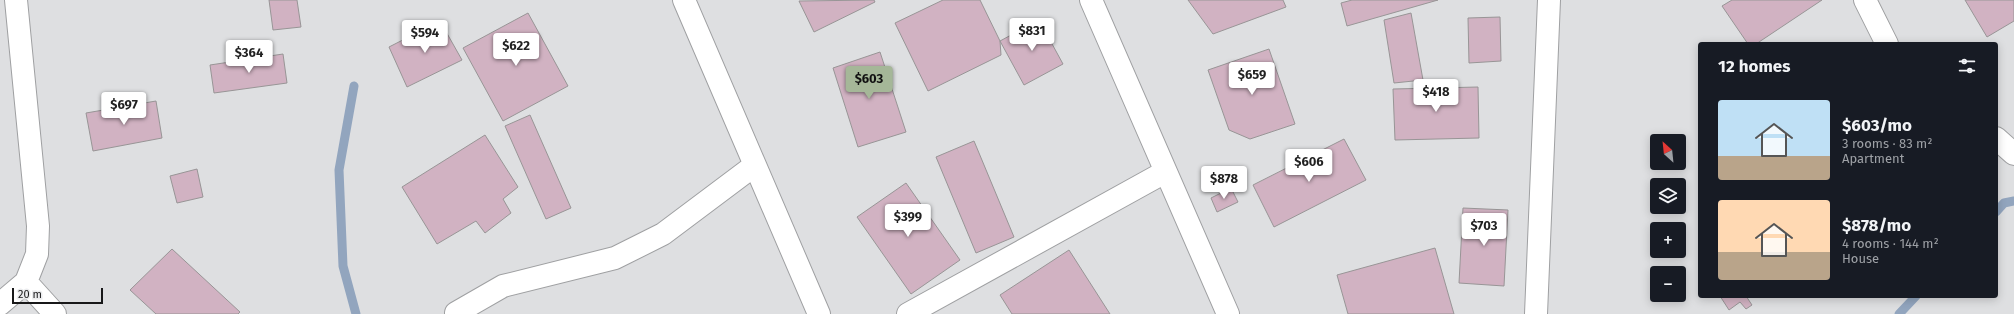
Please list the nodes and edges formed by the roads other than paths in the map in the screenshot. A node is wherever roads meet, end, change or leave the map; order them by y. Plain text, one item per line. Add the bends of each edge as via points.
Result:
1 (16, 0) edge
2 (684, 0) edge
3 (1091, 0) edge
4 (1549, 0) edge
5 (1865, 0) edge
6 (1886, 42) edge
7 (1998, 140) edge
8 (2014, 154) edge
9 (755, 165) junction
10 (1165, 172) junction
11 (26, 282) junction
12 (0, 304) edge
13 (456, 313) dead end
14 (55, 314) edge
15 (820, 314) edge
16 (908, 314) edge
17 (1228, 314) edge
18 (1536, 314) edge

1 - 11 street via 38,226 37,254
2 - 9 street
3 - 10 street
4 - 18 street
5 - 6 street
7 - 8 street
9 - 13 street via 664,234 615,258 503,286
9 - 15 street
10 - 16 street
10 - 17 street
11 - 12 street
11 - 14 street

